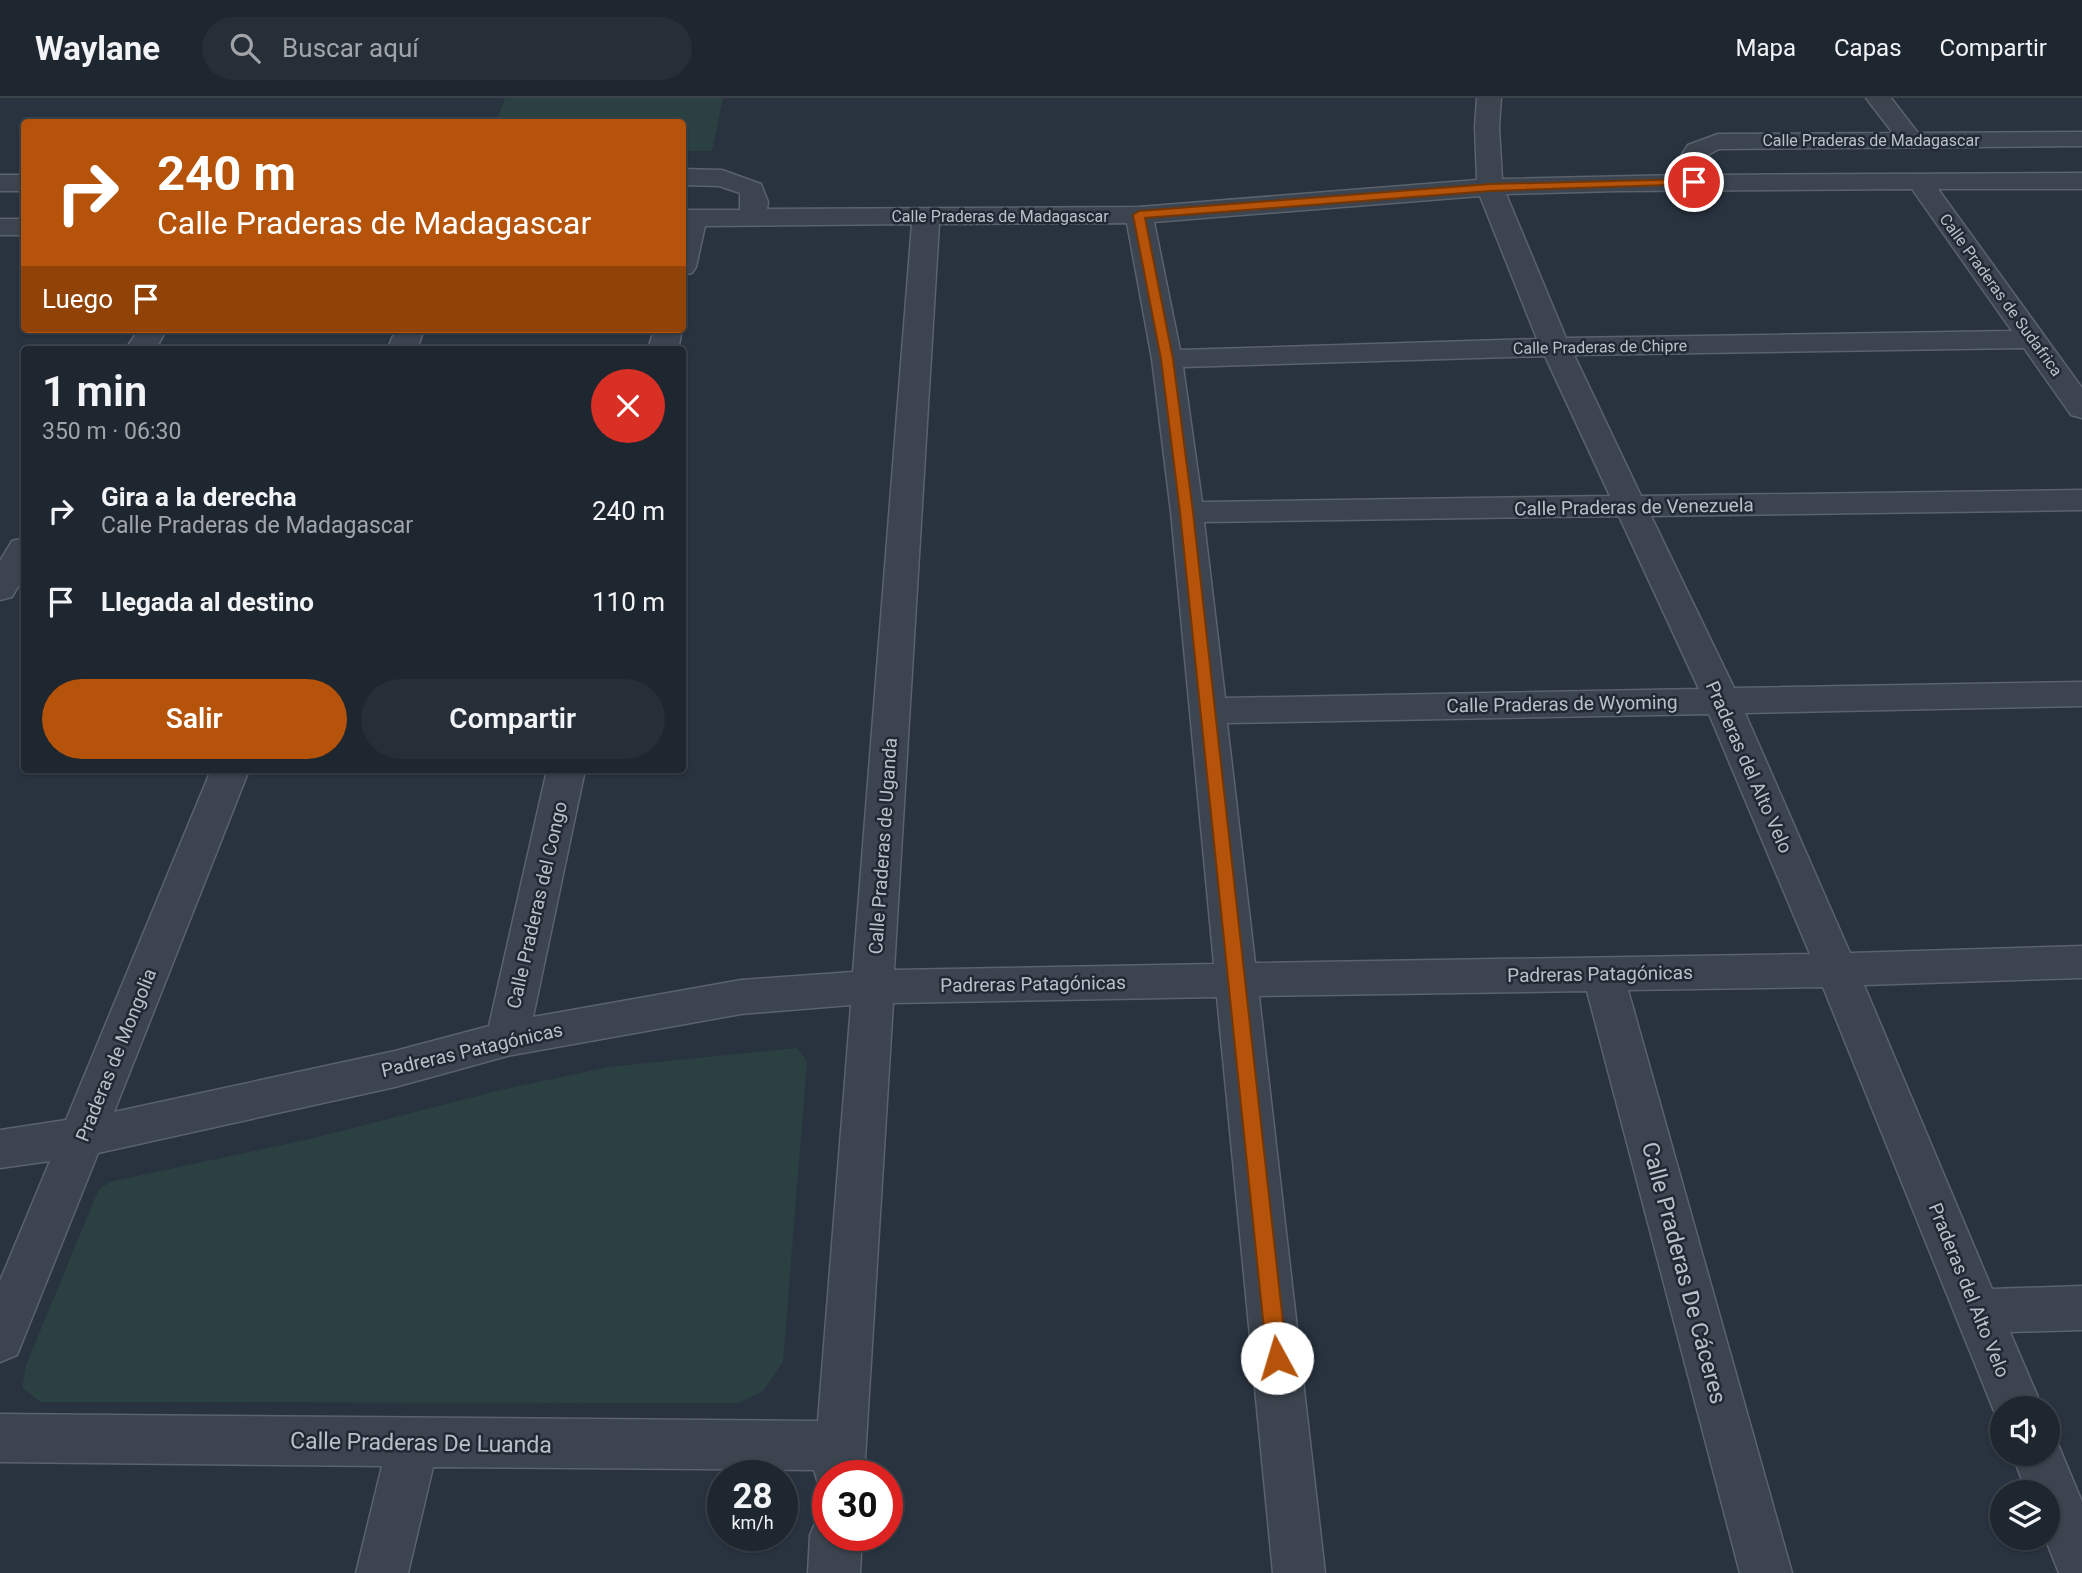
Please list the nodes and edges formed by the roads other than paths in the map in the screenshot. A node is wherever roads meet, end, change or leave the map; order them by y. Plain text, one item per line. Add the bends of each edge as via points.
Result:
1 (1878, 98) edge
2 (1488, 112) edge
3 (1910, 139) junction
4 (2082, 139) edge
5 (686, 177) edge
6 (1919, 181) junction
7 (2082, 181) edge
8 (1694, 182) junction
9 (0, 183) edge
10 (21, 183) edge
11 (1490, 187) junction
12 (1139, 215) junction
13 (926, 217) junction
14 (688, 218) edge
15 (752, 219) junction
16 (0, 227) edge
17 (21, 227) edge
18 (2034, 339) junction
19 (1555, 347) junction
20 (1167, 359) junction
21 (2082, 410) edge
22 (2082, 500) edge
23 (1630, 508) junction
24 (1187, 512) junction
25 (21, 553) edge
26 (0, 589) edge
27 (2082, 694) edge
28 (1721, 701) junction
29 (1209, 711) junction
30 (229, 773) edge
31 (565, 773) edge
32 (2082, 962) edge
33 (1837, 970) junction
34 (1602, 974) junction
35 (1238, 981) junction
36 (874, 987) junction
37 (507, 1040) junction
38 (83, 1137) junction
39 (0, 1149) edge
40 (2082, 1308) edge
41 (1978, 1311) junction
42 (0, 1339) edge
43 (2013, 1396) edge
44 (0, 1438) edge
45 (413, 1443) junction
46 (816, 1460) edge
47 (840, 1460) edge
48 (2042, 1466) edge
49 (835, 1551) edge
50 (2082, 1565) edge
51 (382, 1573) edge
52 (834, 1573) edge
53 (1299, 1573) edge
54 (1766, 1573) edge

1 - 3 street
2 - 11 street, Praderas del Alto Velo
3 - 4 street, Calle Praderas de Madagascar
3 - 8 street, Calle Praderas de Madagascar via 1718,142 1694,152 1689,165
5 - 15 street via 722,177 752,189
6 - 7 street, Calle Praderas de Madagascar
6 - 8 street, Calle Praderas de Madagascar
6 - 18 street, Calle Praderas de Sudafrica
8 - 11 street, Calle Praderas de Madagascar
9 - 10 street
11 - 12 street, Calle Praderas de Madagascar
11 - 19 street, Praderas del Alto Velo
12 - 13 street, Calle Praderas de Madagascar
12 - 20 street
13 - 15 street, Calle Praderas de Madagascar
13 - 36 street, Calle Praderas de Uganda
14 - 15 street, Calle Praderas de Madagascar
16 - 17 street
18 - 19 street, Calle Praderas de Chipre
18 - 21 street, Calle Praderas de Sudafrica
19 - 20 street, Calle Praderas de Chipre
19 - 23 street, Praderas del Alto Velo
20 - 24 street
22 - 23 street, Calle Praderas de Venezuela
23 - 24 street, Calle Praderas de Venezuela
23 - 28 street, Praderas del Alto Velo
24 - 29 street
25 - 26 street
27 - 28 street, Calle Praderas de Wyoming
28 - 29 street, Calle Praderas de Wyoming
28 - 33 street, Praderas del Alto Velo
29 - 35 street
30 - 38 street, Praderas de Mongolia
31 - 37 street, Calle Praderas del Congo
32 - 33 street, Padreras Patagónicas
33 - 34 street, Padreras Patagónicas
33 - 41 street, Praderas del Alto Velo
34 - 35 street, Padreras Patagónicas
34 - 54 street, Calle Praderas De Cáceres
35 - 36 street, Padreras Patagónicas
35 - 53 street
36 - 37 street, Padreras Patagónicas via 741,998
36 - 47 street, Calle Praderas de Uganda
37 - 38 street, Padreras Patagónicas
38 - 39 street, Padreras Patagónicas
38 - 42 street, Praderas de Mongolia
40 - 41 street
41 - 43 street, Praderas del Alto Velo
44 - 45 street, Calle Praderas De Luanda
45 - 46 street, Calle Praderas De Luanda
45 - 51 street
48 - 50 street
49 - 52 street

